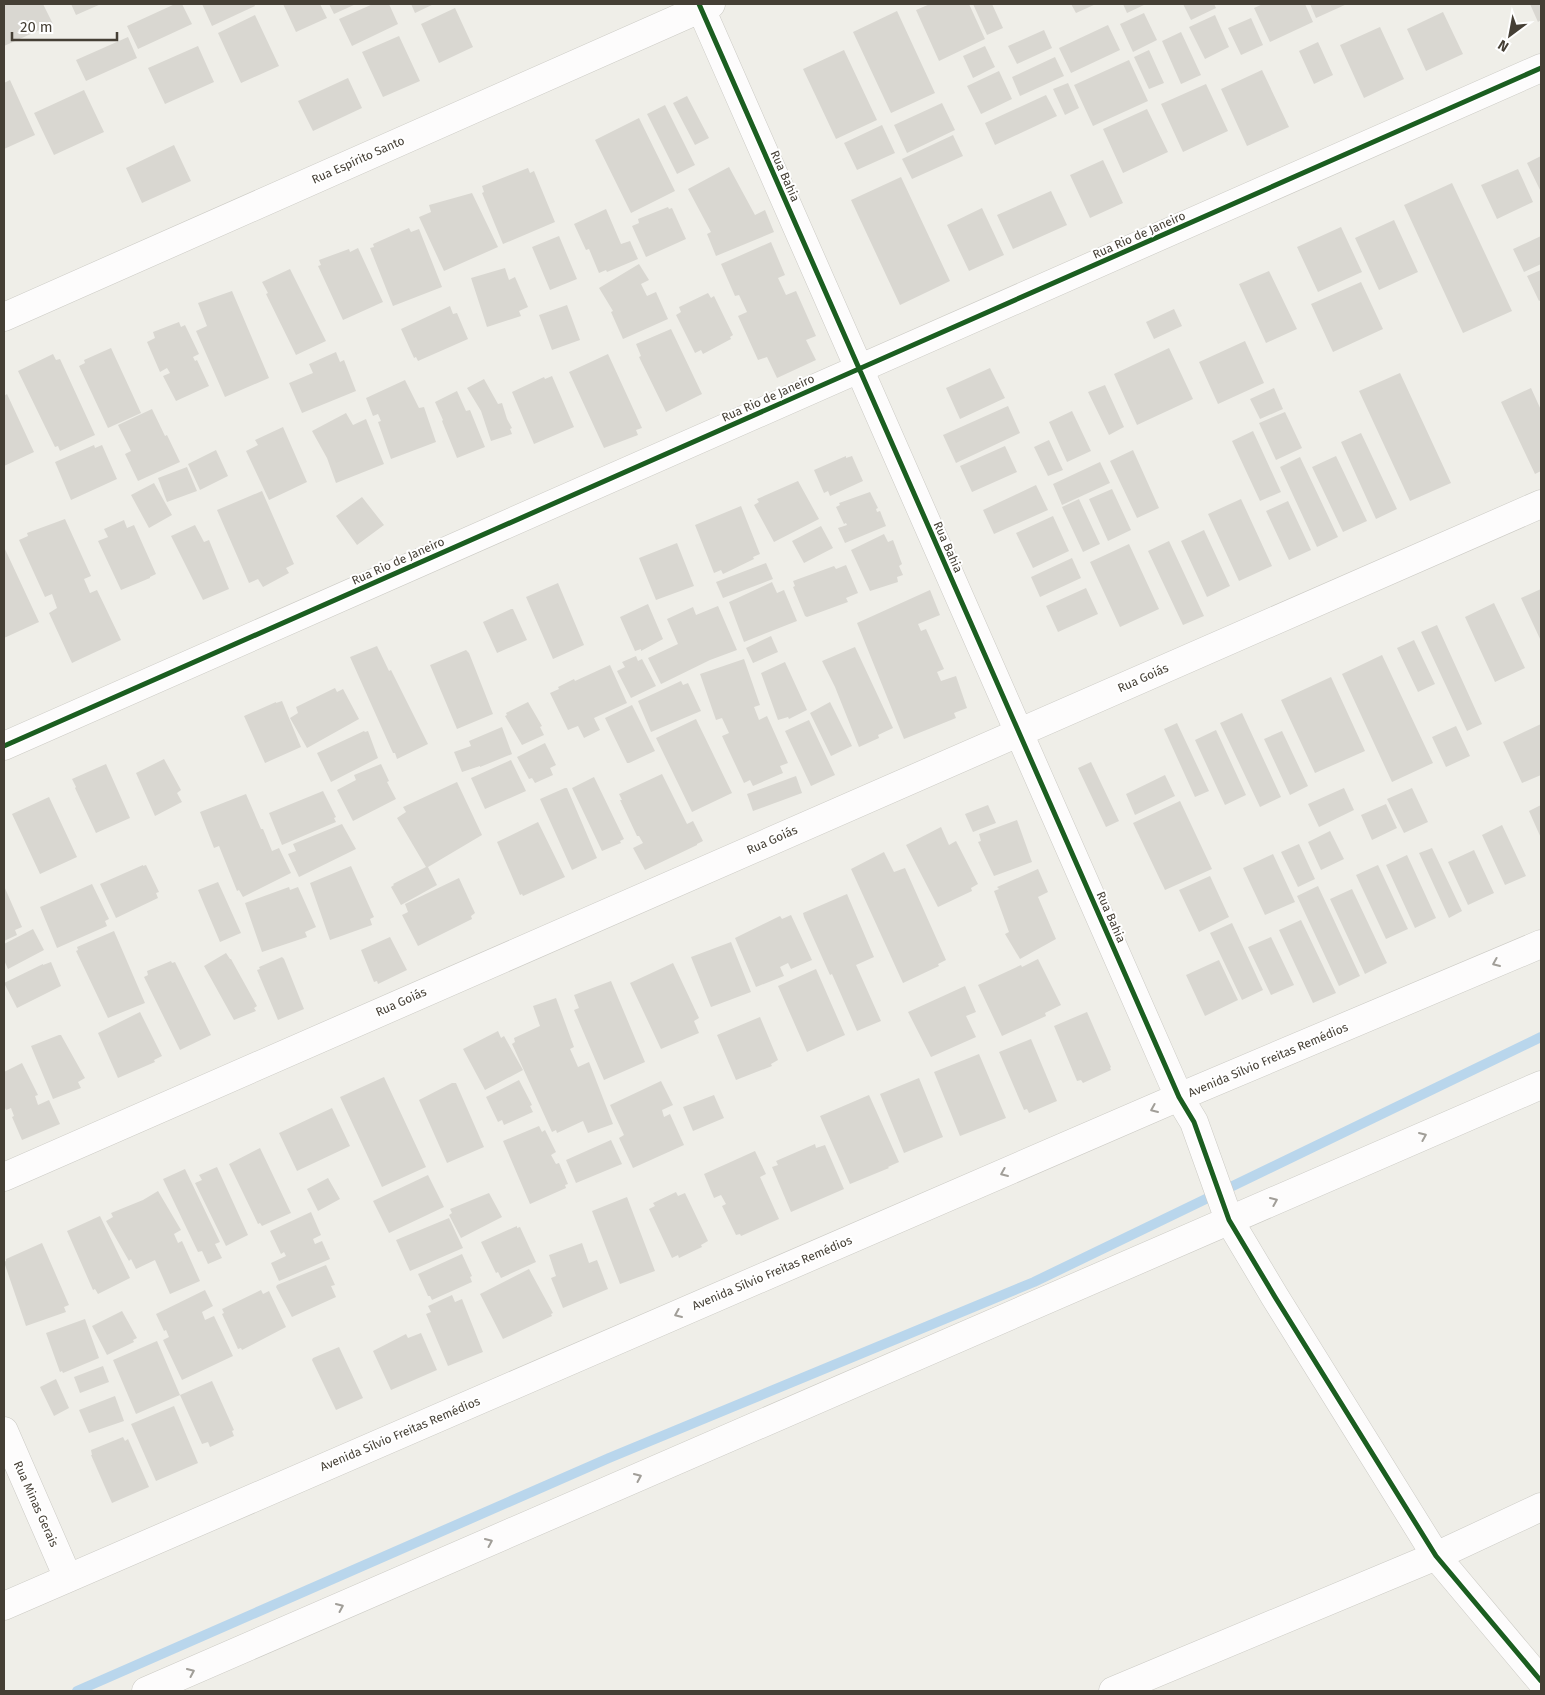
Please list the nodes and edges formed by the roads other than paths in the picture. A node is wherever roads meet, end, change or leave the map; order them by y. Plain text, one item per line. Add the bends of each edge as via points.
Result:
1 (704, 5) edge
2 (1541, 68) edge
3 (4, 317) edge
4 (859, 369) junction
5 (1541, 504) edge
6 (1019, 732) junction
7 (4, 746) edge
8 (1541, 944) edge
9 (1541, 1085) edge
10 (1180, 1097) junction
11 (4, 1177) edge
12 (1226, 1209) junction
13 (4, 1431) edge
14 (1541, 1507) edge
15 (1436, 1556) junction
16 (68, 1578) junction
17 (4, 1606) edge
18 (1541, 1681) edge
19 (146, 1691) edge
20 (1113, 1691) edge

1 - 3 street, Rua Espírito Santo
1 - 4 street, Rua Bahia
2 - 4 street, Rua Rio de Janeiro
4 - 6 street, Rua Bahia
4 - 7 street, Rua Rio de Janeiro
5 - 6 street, Rua Goiás
6 - 10 street, Rua Bahia
6 - 11 street, Rua Goiás
8 -> 10 street, Avenida Sílvio Freitas Remédios
12 -> 9 street
10 - 12 street, Rua Bahia via 1194,1122
10 -> 16 street, Avenida Sílvio Freitas Remédios
12 - 15 street, Rua Bahia via 1275,1297
19 -> 12 street
13 - 16 street, Rua Minas Gerais
14 - 15 street
15 - 18 street, Rua Bahia
15 - 20 street
16 - 17 street, Avenida Sílvio Freitas Remédios

